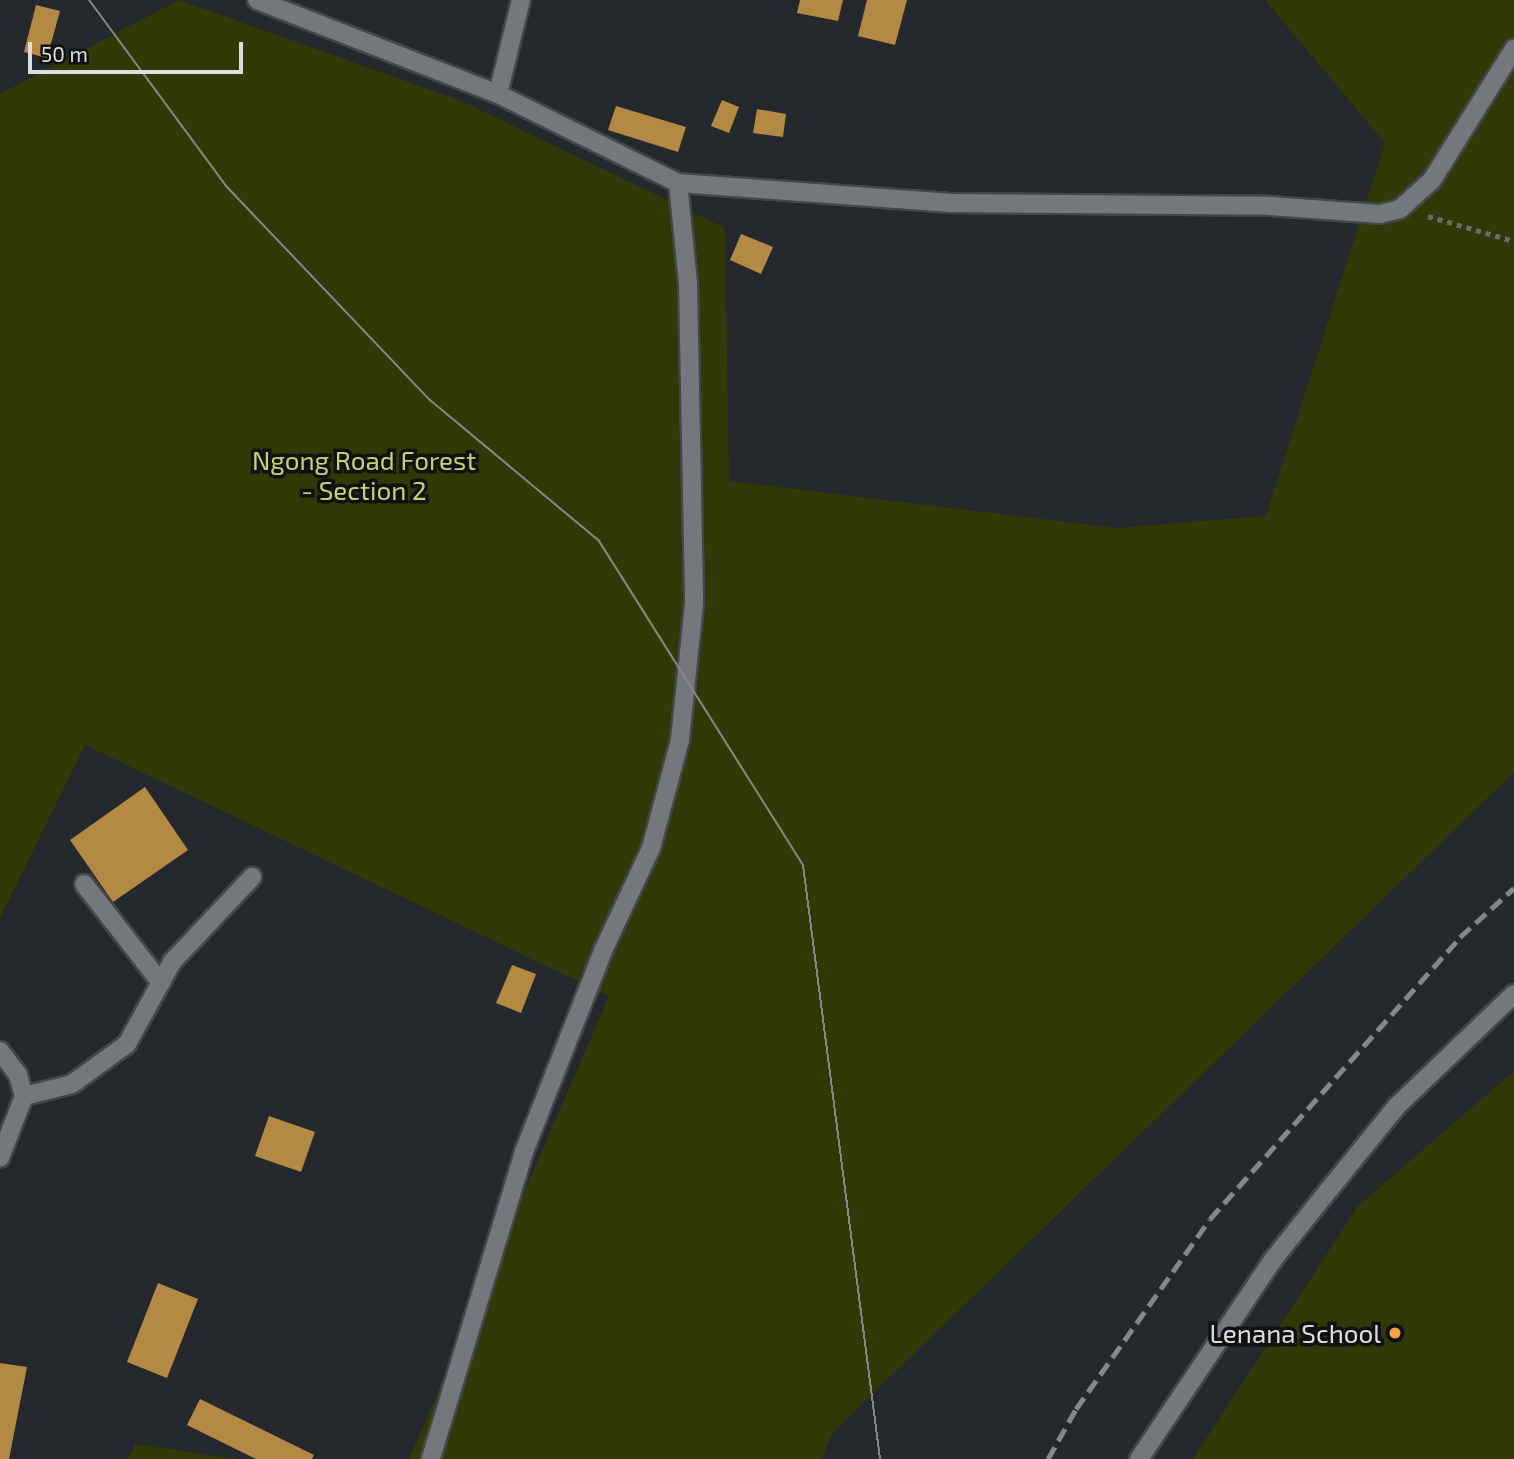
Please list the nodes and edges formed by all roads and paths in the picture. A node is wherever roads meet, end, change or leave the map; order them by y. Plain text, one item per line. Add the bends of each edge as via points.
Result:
1 (257, 0) edge
2 (520, 0) edge
3 (1514, 49) edge
4 (498, 94) junction
5 (678, 183) junction
6 (1400, 209) junction
7 (1514, 241) edge
8 (252, 877) dead end
9 (84, 884) dead end
10 (160, 983) junction
11 (1514, 994) edge
12 (0, 1051) edge
13 (24, 1096) junction
14 (0, 1158) edge
15 (431, 1459) edge
16 (1139, 1459) edge

1 - 4 street
2 - 4 street
3 - 6 street via 1433,180
4 - 5 street
5 - 6 street via 1051,207 1219,204 1368,214
5 - 15 street via 688,283 694,604 680,740 651,848 603,951 524,1152
6 - 7 path
8 - 10 street via 172,962
9 - 10 street
10 - 13 street via 147,1016 102,1066 72,1084
11 - 16 street via 1396,1106 1265,1271
12 - 13 street via 18,1075
13 - 14 street

